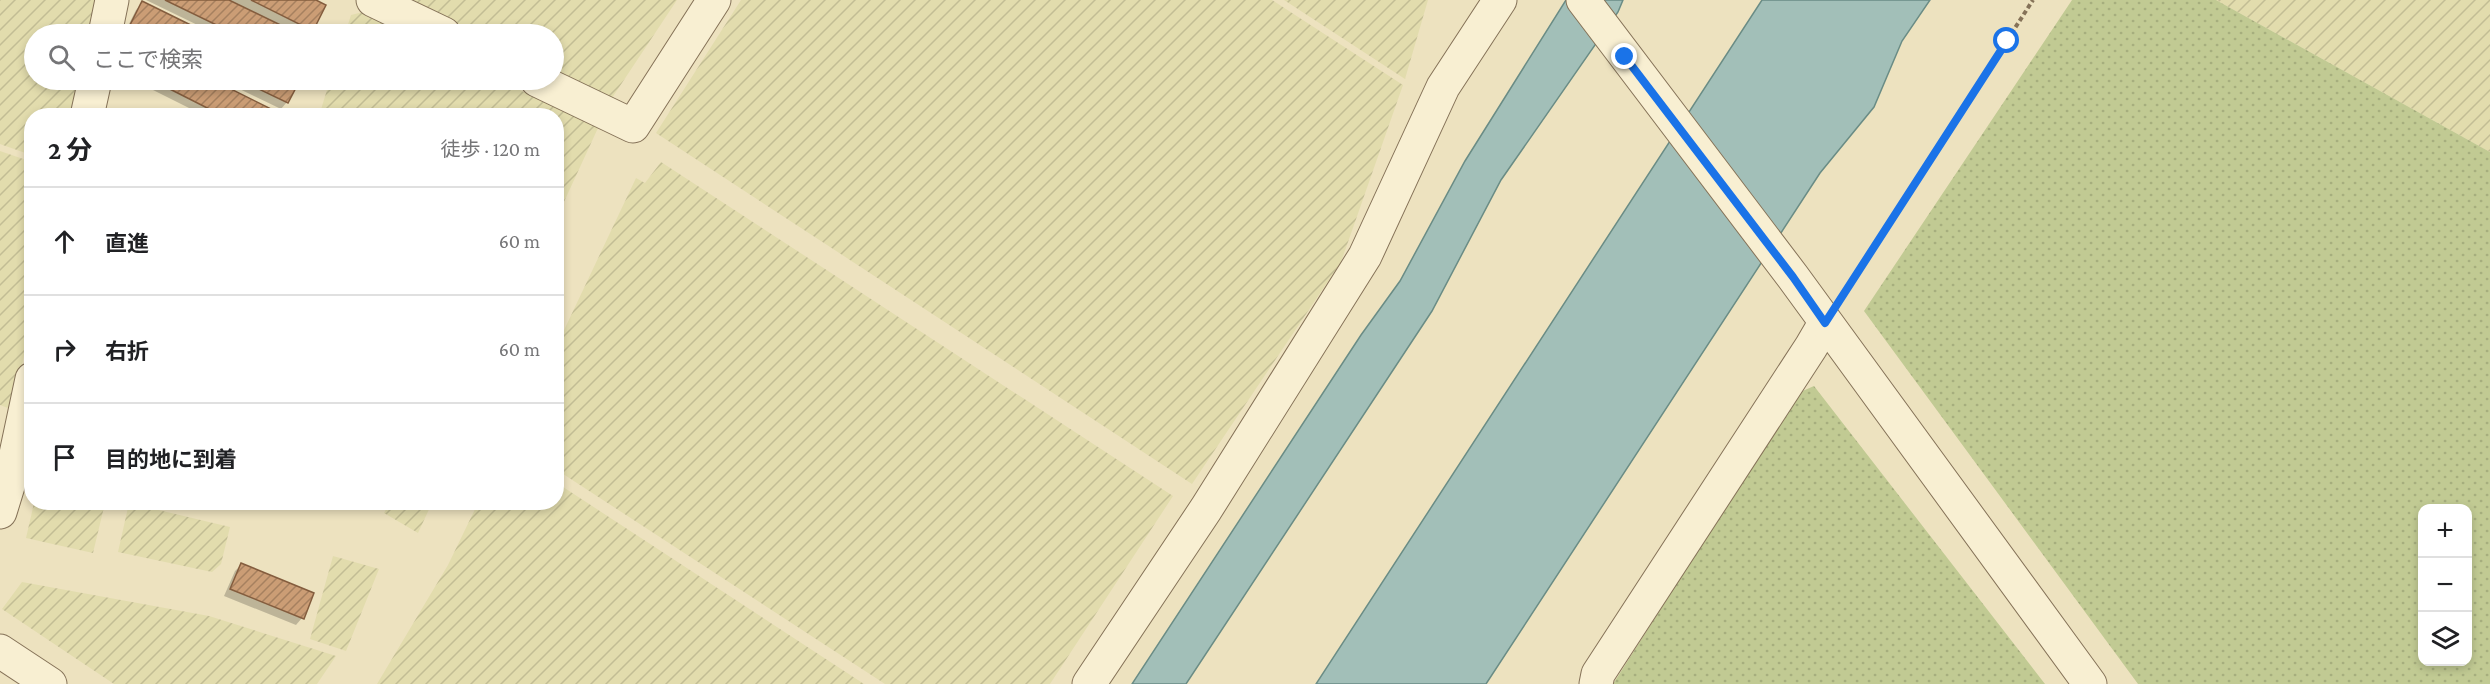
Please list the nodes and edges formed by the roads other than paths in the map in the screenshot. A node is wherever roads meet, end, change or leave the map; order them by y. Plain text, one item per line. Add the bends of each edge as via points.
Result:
1 (112, 0) edge
2 (373, 0) edge
3 (714, 0) edge
4 (1500, 0) edge
5 (1583, 0) edge
6 (107, 24) edge
7 (423, 24) edge
8 (93, 90) edge
9 (558, 90) edge
10 (89, 108) edge
11 (1825, 323) junction
12 (24, 417) edge
13 (0, 512) edge
14 (0, 651) edge
15 (50, 684) edge
16 (1089, 684) edge
17 (1596, 684) edge
18 (2090, 684) edge

1 - 6 street
2 - 7 street
3 - 9 street via 633,126
4 - 16 street via 1443,87 1365,256 1206,509
5 - 11 street
8 - 10 street
11 - 17 street via 1598,674
11 - 18 street
12 - 13 street
14 - 15 street

